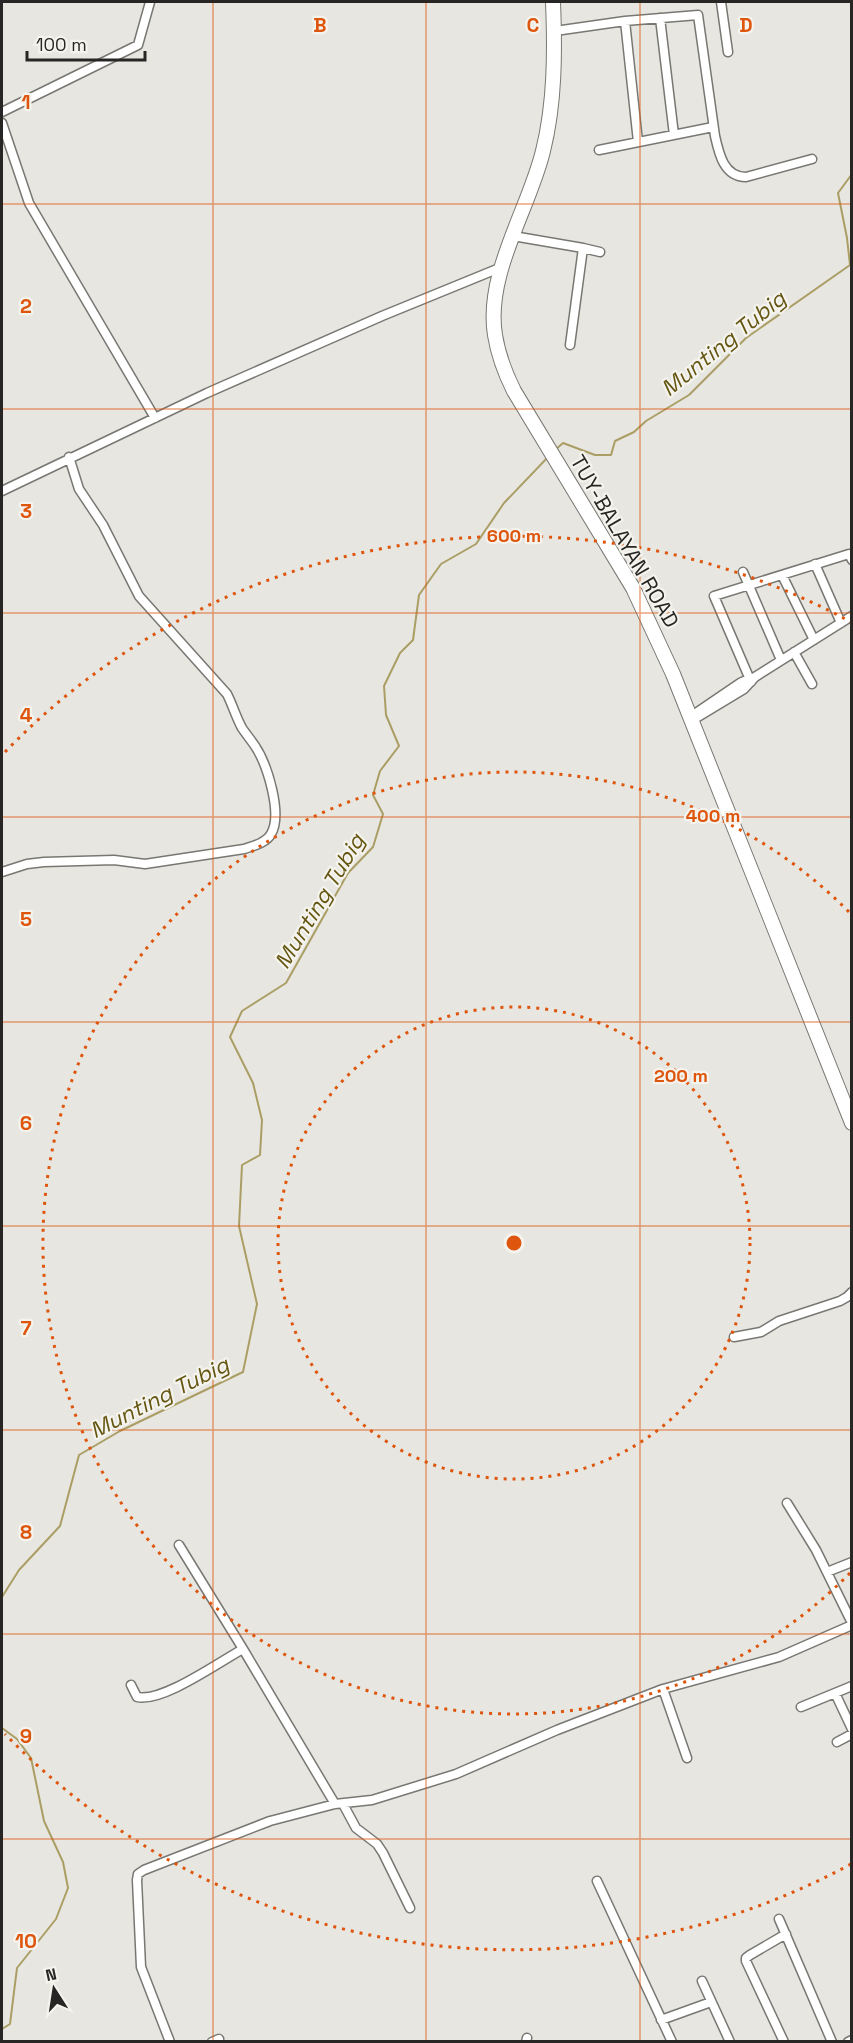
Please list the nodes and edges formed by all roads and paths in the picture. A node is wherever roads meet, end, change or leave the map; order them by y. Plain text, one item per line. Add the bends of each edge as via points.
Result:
1 (150, 2) edge
2 (553, 2) edge
3 (720, 2) edge
4 (660, 18) junction
5 (625, 21) junction
6 (555, 31) junction
7 (728, 52) dead end
8 (2, 112) edge
9 (2, 123) edge
10 (713, 127) junction
11 (674, 135) junction
12 (638, 142) junction
13 (598, 150) dead end
14 (812, 159) dead end
15 (513, 236) junction
16 (583, 248) junction
17 (600, 252) dead end
18 (503, 267) junction
19 (570, 345) dead end
20 (155, 418) junction
21 (69, 457) junction
22 (2, 491) edge
23 (852, 560) edge
24 (815, 564) junction
25 (743, 572) dead end
26 (782, 575) junction
27 (748, 585) junction
28 (852, 616) edge
29 (841, 623) junction
30 (814, 640) junction
31 (794, 652) junction
32 (781, 660) junction
33 (751, 679) junction
34 (812, 684) dead end
35 (691, 719) junction
36 (2, 872) edge
37 (852, 1123) edge
38 (852, 1292) edge
39 (734, 1337) dead end
40 (788, 1503) dead end
41 (179, 1545) dead end
42 (852, 1562) edge
43 (827, 1572) junction
44 (852, 1624) edge
45 (243, 1648) junction
46 (131, 1685) dead end
47 (852, 1686) edge
48 (663, 1689) junction
49 (835, 1693) junction
50 (801, 1707) dead end
51 (852, 1729) edge
52 (852, 1734) edge
53 (837, 1742) dead end
54 (687, 1758) dead end
55 (339, 1804) junction
56 (597, 1881) dead end
57 (410, 1908) dead end
58 (779, 1919) dead end
59 (786, 1934) junction
60 (702, 1981) dead end
61 (711, 2002) junction
62 (661, 2020) junction
63 (170, 2042) edge
64 (672, 2042) edge
65 (730, 2042) edge
66 (784, 2042) edge
67 (832, 2042) edge

1 - 8 street via 138,45
2 - 6 main road, TUY-BALAYAN ROAD
3 - 7 street
4 - 5 street
4 - 10 street via 698,15
4 - 11 street
5 - 6 street
5 - 12 street
6 - 15 main road, TUY-BALAYAN ROAD via 553,89 544,150
9 - 20 street via 29,203
10 - 11 street
10 - 14 street via 719,156 737,177
11 - 12 street
12 - 13 street
15 - 16 street
15 - 18 main road, TUY-BALAYAN ROAD
16 - 17 street
16 - 19 street
18 - 20 street via 382,316
18 - 35 main road, TUY-BALAYAN ROAD via 495,304 495,334 508,379 633,588
20 - 21 street
21 - 22 street
21 - 36 street via 78,489 104,525 139,596 236,709 266,771 276,821 271,836 244,849 145,864 114,860 44,862
23 - 24 street via 849,554
24 - 26 street
24 - 29 street
25 - 27 street
26 - 27 street
26 - 30 street
27 - 32 street
27 - 33 street via 714,596
28 - 29 street
29 - 30 street
30 - 31 street
31 - 32 street
31 - 34 street
32 - 33 street
33 - 35 street via 744,689
35 - 37 main road, TUY-BALAYAN ROAD
38 - 39 street via 761,1332
40 - 43 street
41 - 45 street
42 - 43 street
43 - 44 street
44 - 48 street via 779,1657
45 - 46 street via 168,1692 143,1698 137,1696
45 - 55 street
47 - 49 street
48 - 54 street
48 - 55 street via 456,1774 372,1800
49 - 50 street
49 - 51 street
52 - 53 street
55 - 57 street via 356,1828 377,1844
55 - 63 street via 270,1821 138,1874 141,1967
56 - 62 street
58 - 59 street
59 - 66 street via 746,1958
59 - 67 street
60 - 61 street
61 - 62 street
61 - 65 street
62 - 64 street

